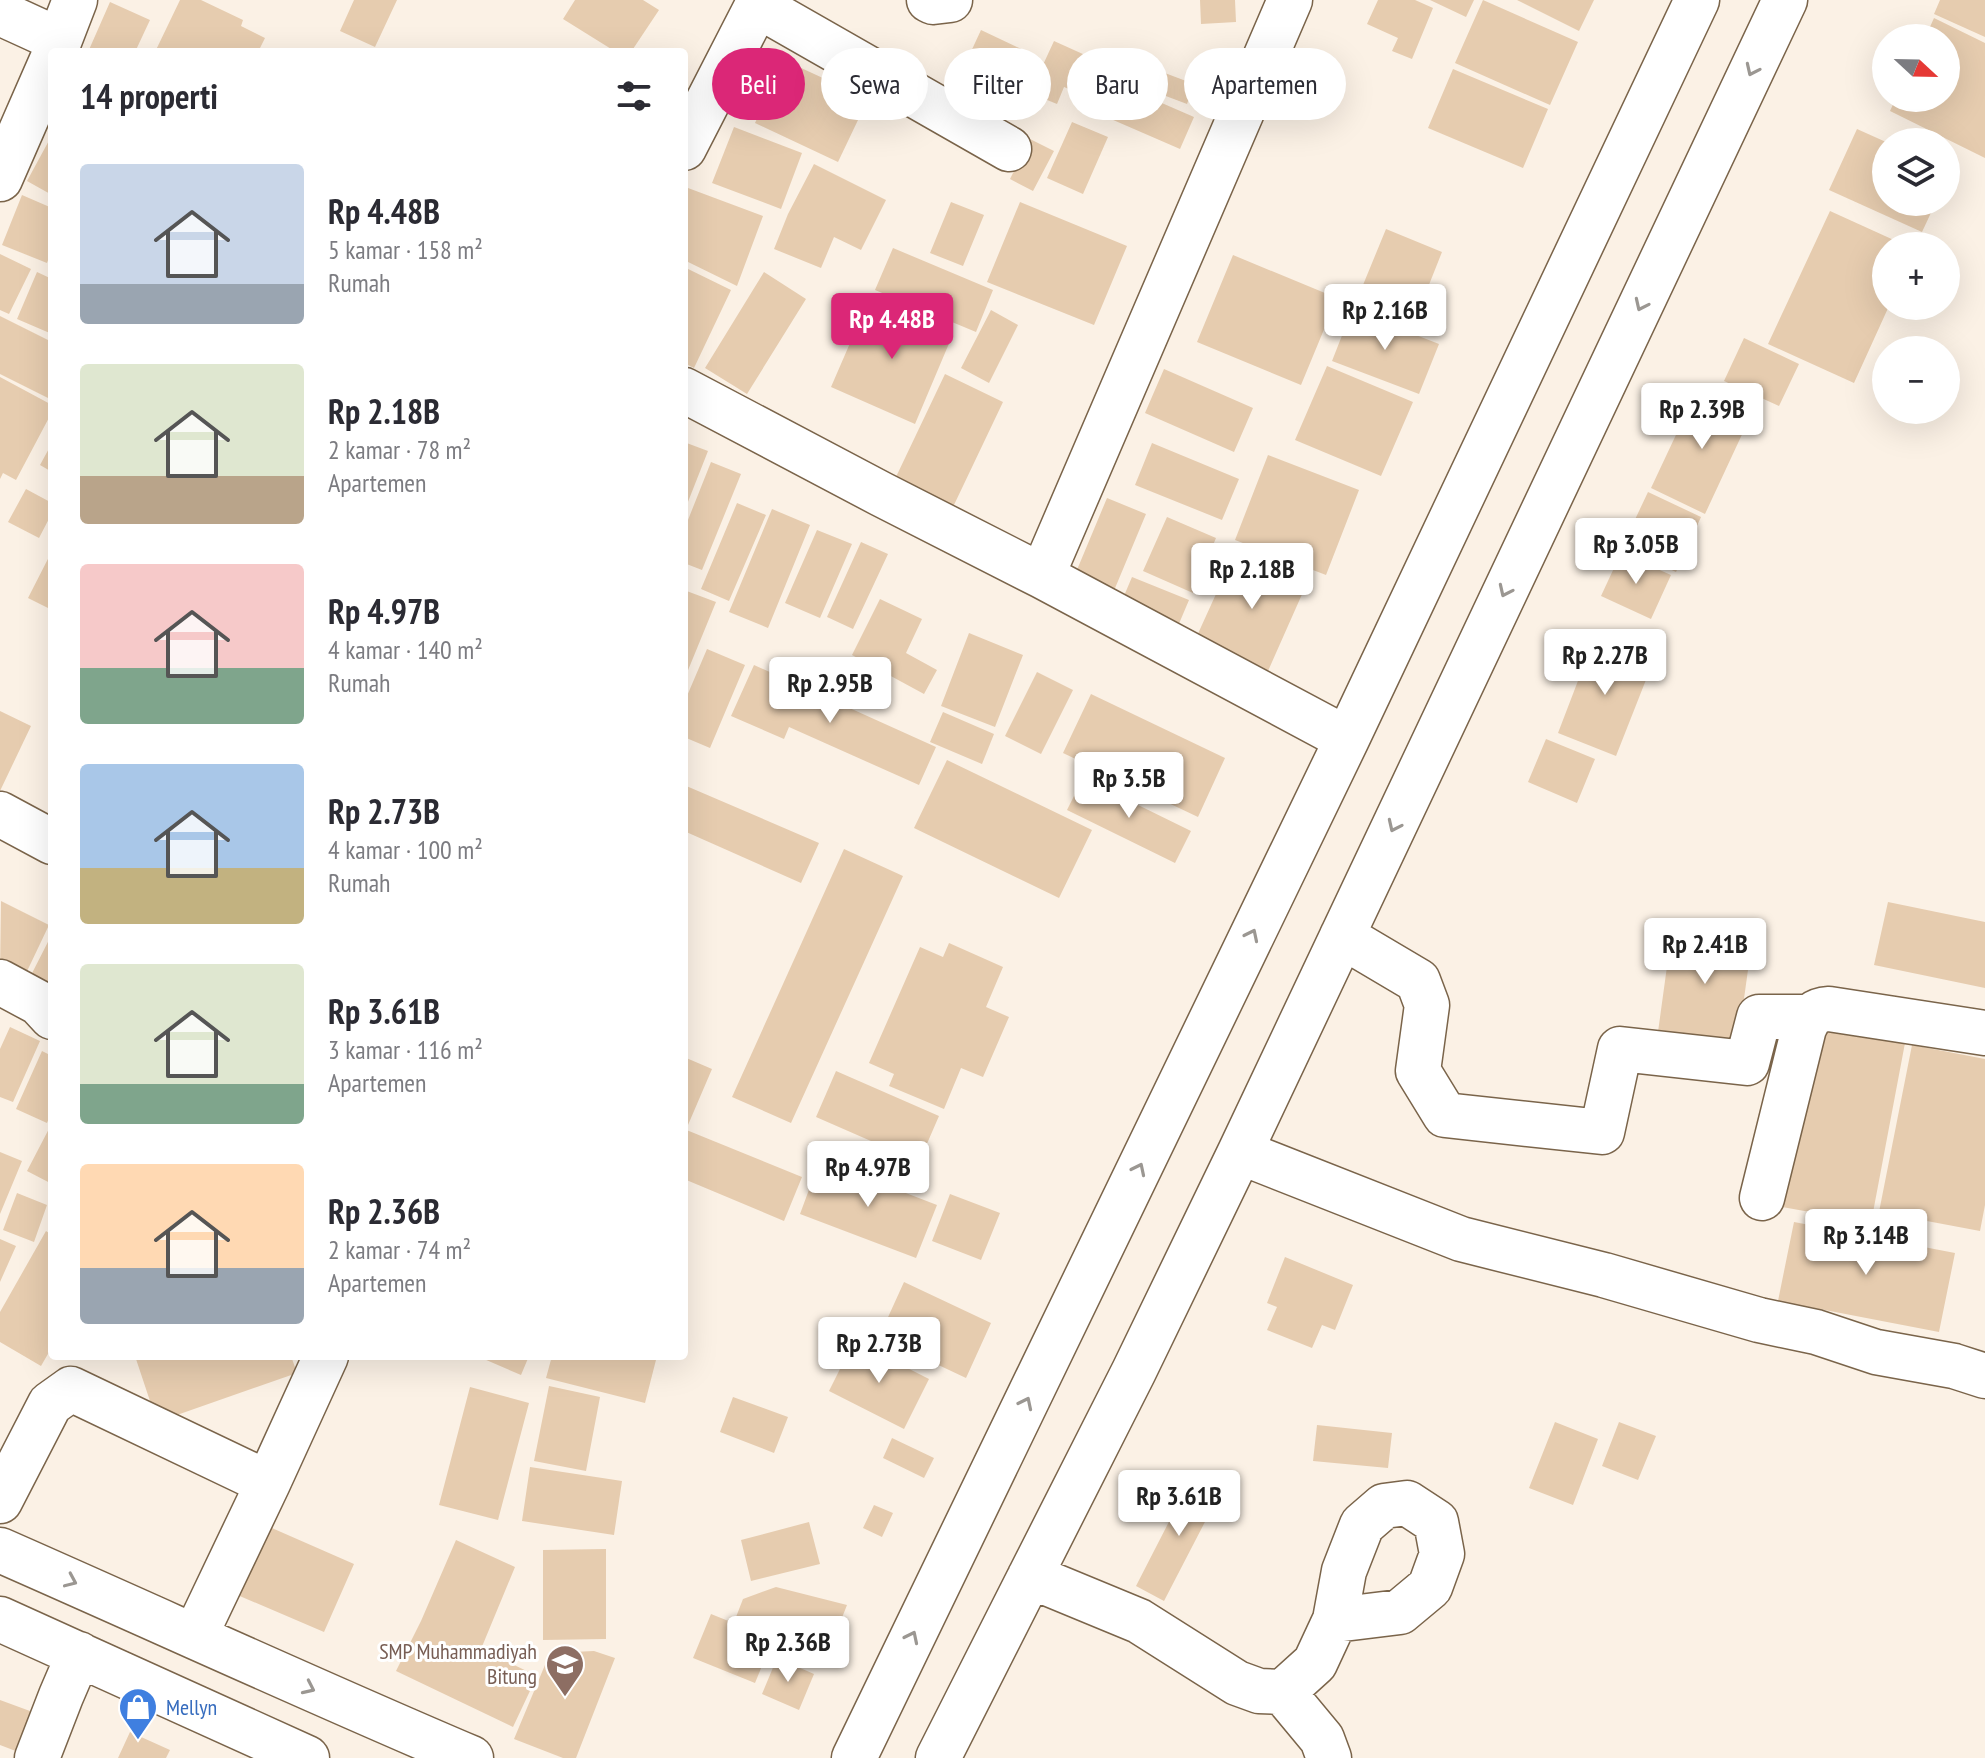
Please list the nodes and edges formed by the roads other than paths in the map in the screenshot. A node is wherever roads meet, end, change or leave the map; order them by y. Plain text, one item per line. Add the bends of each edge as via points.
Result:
1 (75, 0) edge
2 (929, 0) edge
3 (950, 0) edge
4 (1290, 0) edge
5 (1697, 0) edge
6 (1785, 0) edge
7 (758, 3) edge
8 (0, 13) edge
9 (57, 48) edge
10 (48, 50) edge
11 (48, 69) edge
12 (688, 140) edge
13 (1009, 149) dead end
14 (0, 179) edge
15 (688, 392) edge
16 (1042, 576) junction
17 (1347, 739) junction
18 (0, 814) edge
19 (48, 840) edge
20 (1342, 936) junction
21 (0, 982) edge
22 (48, 1013) edge
23 (1809, 1017) junction
24 (1985, 1033) edge
25 (1240, 1152) junction
26 (1762, 1198) dead end
27 (324, 1360) edge
28 (73, 1373) edge
29 (1985, 1376) edge
30 (268, 1483) junction
31 (0, 1501) edge
32 (0, 1550) edge
33 (1030, 1576) junction
34 (0, 1619) edge
35 (1335, 1620) dead end
36 (195, 1636) junction
37 (79, 1654) junction
38 (1283, 1692) junction
39 (349, 1706) junction
40 (37, 1758) edge
41 (307, 1758) edge
42 (326, 1758) edge
43 (471, 1758) edge
44 (854, 1758) edge
45 (938, 1758) edge
46 (1329, 1758) edge

1 - 9 street
2 - 3 street
4 - 16 street
5 - 17 street
6 -> 20 street
7 - 12 street
7 - 13 street
8 - 10 street
11 - 14 street
15 - 16 street
16 - 17 street
44 -> 17 street
18 - 19 street
20 - 23 street via 1418,981 1427,1005 1418,1071 1445,1115 1602,1132 1620,1049 1747,1063 1759,1017
20 - 25 street
21 - 22 street
23 - 24 street via 1829,1009
23 - 26 street
25 - 29 street via 1461,1239 1876,1352
25 - 33 street
27 - 30 street
28 - 30 street
28 - 31 street via 50,1404
30 - 36 street
32 -> 36 street
33 - 38 street via 1139,1621 1237,1683
33 - 45 street
34 - 37 street
35 - 38 street via 1315,1663
36 -> 39 street
37 - 40 street
37 - 41 street
38 - 46 street via 1322,1739
39 - 42 street
39 - 43 street

